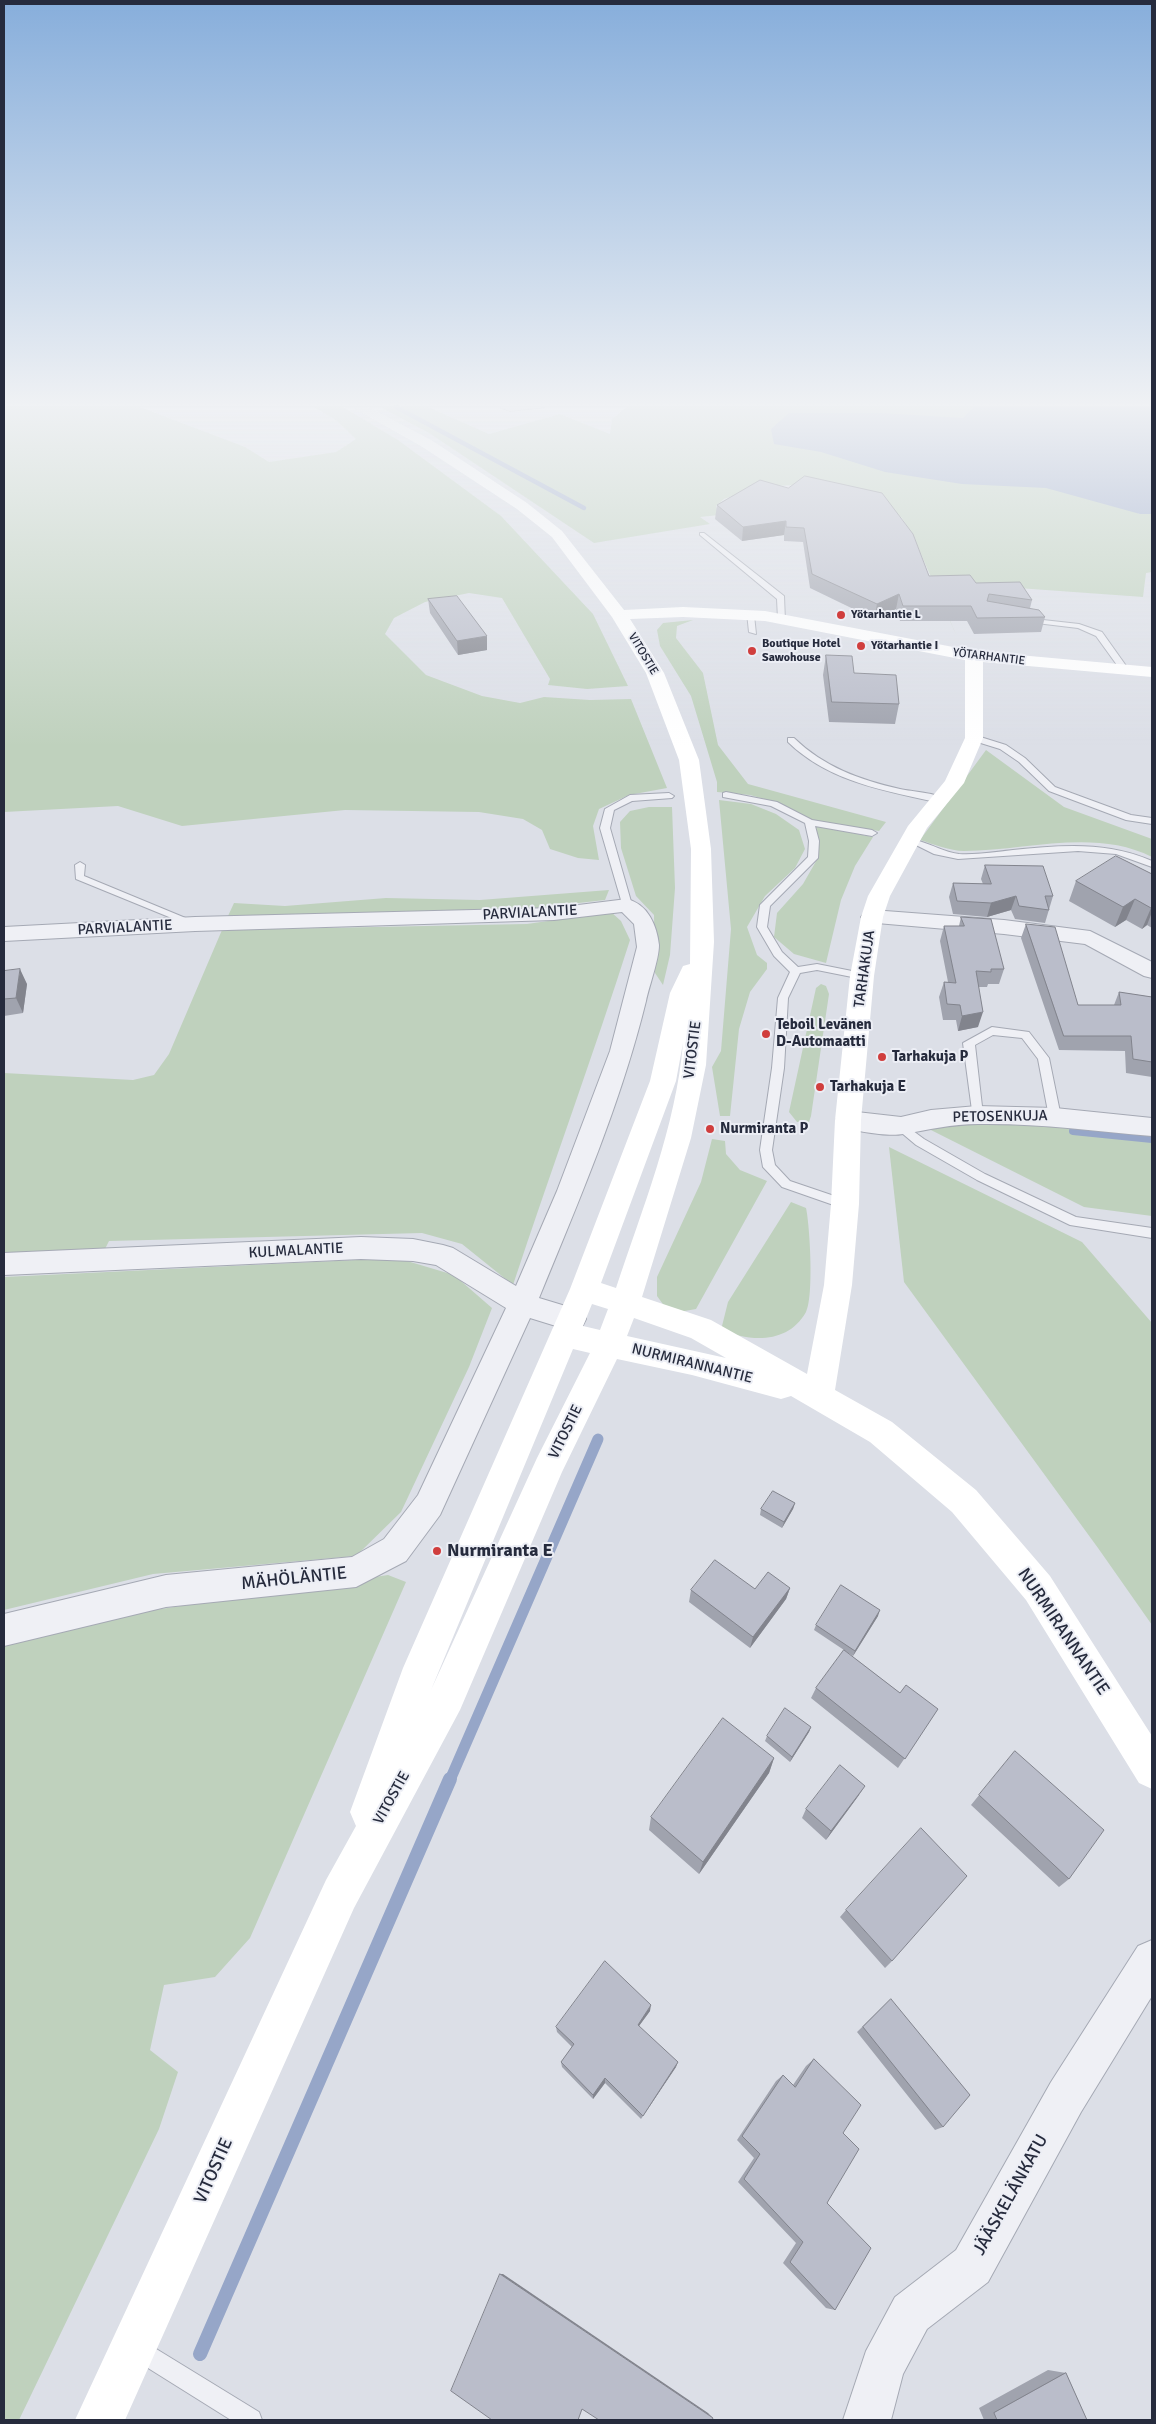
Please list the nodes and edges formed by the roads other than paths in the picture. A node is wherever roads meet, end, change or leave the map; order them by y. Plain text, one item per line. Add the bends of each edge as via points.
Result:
1 (540, 520) edge
2 (702, 534) dead end
3 (619, 615) junction
4 (750, 615) junction
5 (782, 619) junction
6 (1019, 619) edge
7 (753, 632) dead end
8 (974, 656) junction
9 (1125, 670) junction
10 (1152, 672) edge
11 (974, 738) junction
12 (791, 740) dead end
13 (726, 795) dead end
14 (669, 796) dead end
15 (940, 800) junction
16 (1152, 820) edge
17 (809, 822) junction
18 (872, 833) dead end
19 (919, 844) dead end
20 (1152, 864) edge
21 (80, 865) dead end
22 (628, 905) junction
23 (872, 917) junction
24 (195, 924) junction
25 (4, 934) edge
26 (703, 942) junction
27 (796, 971) junction
28 (1152, 971) edge
29 (862, 976) junction
30 (977, 1115) junction
31 (1055, 1117) junction
32 (848, 1120) junction
33 (901, 1126) junction
34 (1152, 1127) edge
35 (845, 1204) junction
36 (1152, 1233) edge
37 (4, 1264) edge
38 (584, 1289) junction
39 (522, 1304) junction
40 (626, 1304) junction
41 (568, 1327) junction
42 (609, 1344) junction
43 (818, 1397) junction
44 (4, 1630) edge
45 (1152, 1770) edge
46 (340, 1894) junction
47 (1152, 1960) edge
48 (134, 2346) junction
49 (100, 2420) edge
50 (250, 2420) edge
51 (867, 2420) edge

1 - 3 main road, VITOSTIE via 557,534
2 - 5 lane via 781,598
3 - 4 main road, YÖTARHANTIE via 683,612
3 - 26 main road, VITOSTIE via 655,673 689,760 702,849
4 - 5 main road, YÖTARHANTIE
4 - 7 lane
5 - 8 main road, YÖTARHANTIE
6 - 9 lane via 1080,626 1099,634
8 - 9 main road, YÖTARHANTIE
8 - 11 main road, TARHAKUJA
9 - 10 main road, YÖTARHANTIE
11 - 15 main road, TARHAKUJA via 954,783
11 - 16 lane via 1003,747 1052,789 1129,818
12 - 15 lane via 800,751 841,776
13 - 17 lane via 774,804
14 - 22 lane via 630,798 610,809 605,828
15 - 23 main road, TARHAKUJA via 918,826 879,896
17 - 18 lane
17 - 27 lane via 814,841 813,858 765,905 762,928 778,954
19 - 20 lane via 944,854 961,856 1064,848 1104,850 1127,854
21 - 24 lane via 79,877
22 - 24 street, PARVIALANTIE via 554,914
22 - 39 street via 644,922 648,948 622,1051 570,1191
23 - 28 street via 1004,927 1090,938
23 - 29 main road, TARHAKUJA
24 - 25 street, PARVIALANTIE
26 - 38 main road, VITOSTIE via 682,993 663,1081
26 - 40 main road, VITOSTIE via 694,1065 683,1118
27 - 29 lane via 818,967
27 - 35 lane via 783,998 778,1068 766,1150 769,1167 786,1184
29 - 32 main road, TARHAKUJA
30 - 31 street, PETOSENKUJA
30 - 31 lane via 969,1043 992,1030 1025,1034 1043,1058
30 - 33 street, PETOSENKUJA via 931,1119
31 - 34 street, PETOSENKUJA
32 - 33 street, PETOSENKUJA
32 - 35 main road, TARHAKUJA
33 - 36 lane via 920,1142 974,1172 1074,1222
35 - 43 main road, TARHAKUJA via 838,1285
37 - 39 street, KULMALANTIE via 360,1248 413,1250 443,1256
38 - 40 main road, NURMIRANNANTIE
38 - 41 main road, VITOSTIE
39 - 41 street, KULMALANTIE
39 - 44 street, MÄHÖLÄNTIE via 429,1505 395,1550 356,1572 166,1591
40 - 42 main road, VITOSTIE
40 - 43 main road, NURMIRANNANTIE via 701,1329
41 - 42 main road, NURMIRANNANTIE
41 - 46 main road, VITOSTIE via 416,1681
42 - 43 main road, NURMIRANNANTIE via 692,1362
42 - 46 main road, VITOSTIE via 548,1468 447,1697
43 - 45 main road, NURMIRANNANTIE via 881,1432 964,1500 1038,1588
46 - 48 main road, VITOSTIE
47 - 51 street, JÄÄSKELÄNKATU via 1066,2097 972,2266 912,2313 882,2367
48 - 49 main road, VITOSTIE
48 - 50 lane

